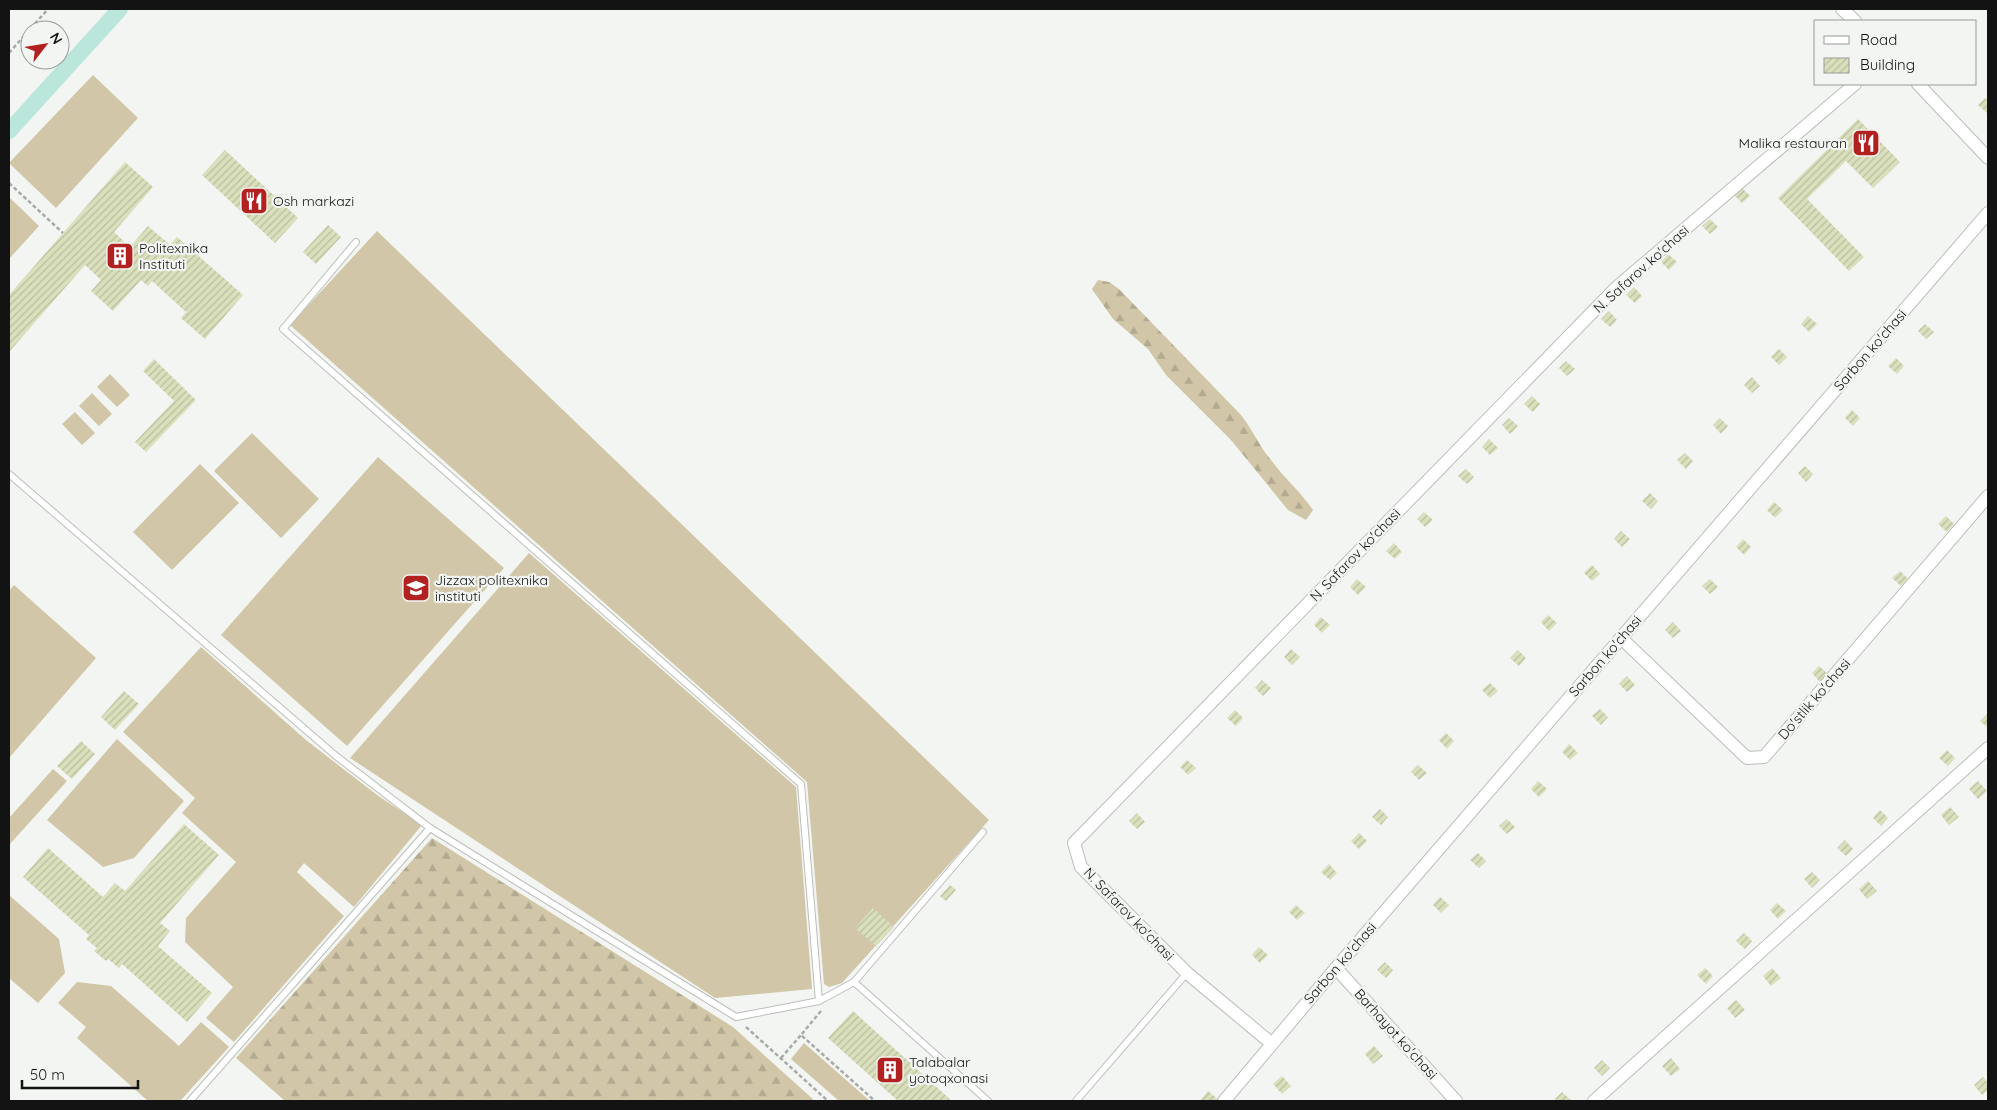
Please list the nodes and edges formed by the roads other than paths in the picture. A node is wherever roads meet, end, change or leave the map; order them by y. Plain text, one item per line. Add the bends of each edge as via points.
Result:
1 (1842, 9) edge
2 (1854, 20) edge
3 (1854, 85) edge
4 (1919, 85) edge
5 (1988, 158) edge
6 (1988, 213) edge
7 (356, 242) dead end
8 (9, 474) edge
9 (1988, 496) edge
10 (1621, 638) junction
11 (1988, 748) edge
12 (430, 828) junction
13 (984, 832) dead end
14 (1336, 968) junction
15 (1186, 973) junction
16 (854, 982) junction
17 (820, 1001) junction
18 (1271, 1043) junction
19 (190, 1101) edge
20 (988, 1101) edge
21 (1076, 1101) edge
22 (1224, 1101) edge
23 (1456, 1101) edge
24 (1594, 1101) edge

1 - 2 street
3 - 15 street, N. Safarov ko'chasi via 1617,287 1074,843 1081,867
4 - 5 street
6 - 10 street, Sarbon ko'chasi
7 - 17 lane via 283,329 801,784
8 - 12 lane via 336,756
9 - 10 street, Do'stlik ko'chasi via 1764,757 1747,758
10 - 14 street, Sarbon ko'chasi
11 - 24 street
12 - 17 lane via 736,1017
12 - 19 lane
13 - 16 lane
14 - 18 street, Sarbon ko'chasi
14 - 23 street, Barhayot ko'chasi
15 - 18 street, N. Safarov ko'chasi
15 - 21 lane
16 - 17 lane
16 - 20 lane
18 - 22 street, Sarbon ko'chasi

